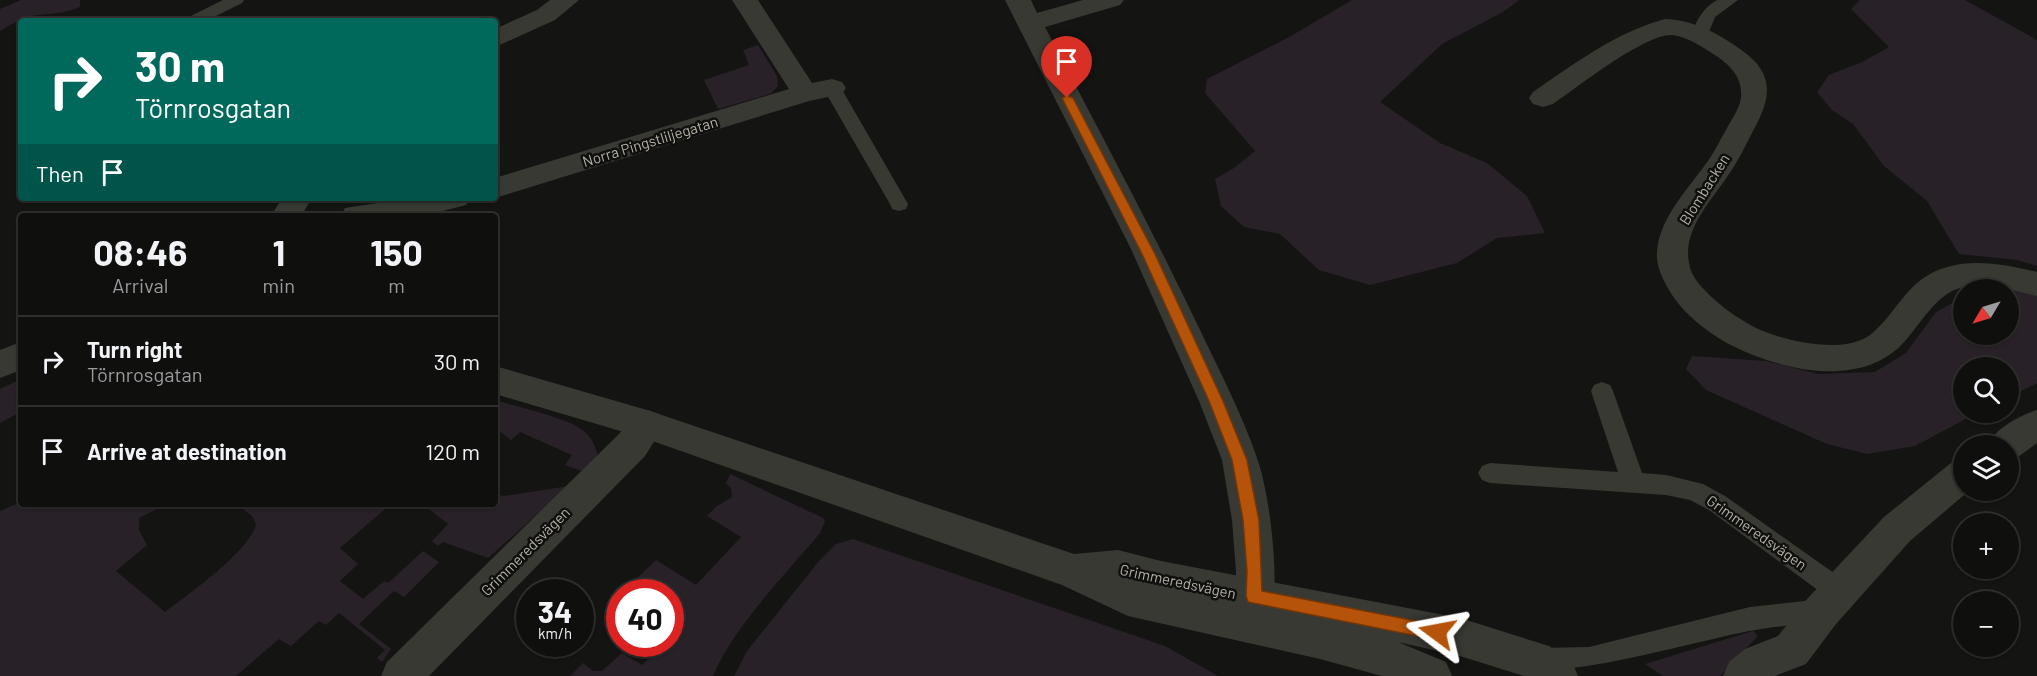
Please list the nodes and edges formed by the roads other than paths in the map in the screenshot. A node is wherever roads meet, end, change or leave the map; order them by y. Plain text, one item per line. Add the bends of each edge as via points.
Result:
1 (236, 0) edge
2 (566, 0) edge
3 (745, 0) edge
4 (1111, 0) edge
5 (1730, 0) edge
6 (1024, 12) edge
7 (199, 18) edge
8 (1700, 35) junction
9 (498, 38) edge
10 (818, 91) junction
11 (1543, 98) dead end
12 (498, 187) edge
13 (443, 201) edge
14 (899, 204) dead end
15 (382, 213) edge
16 (2037, 284) edge
17 (18, 356) edge
18 (0, 365) edge
19 (498, 381) edge
20 (1602, 391) dead end
21 (647, 424) junction
22 (2037, 424) edge
23 (2019, 437) edge
24 (1490, 473) dead end
25 (1633, 481) junction
26 (1953, 483) edge
27 (1831, 601) junction
28 (1254, 611) junction
29 (1793, 663) edge
30 (1547, 668) edge
31 (401, 676) edge
32 (1432, 676) edge
33 (1743, 676) edge

1 - 7 lane
2 - 9 street via 546,15
3 - 10 street
4 - 6 street
5 - 8 lane via 1714,7 1703,19
6 - 28 street via 1148,254 1240,460 1251,520
8 - 11 street, Blombacken via 1663,27 1650,32 1584,69
8 - 16 street, Blombacken via 1742,63 1755,86 1750,113 1681,224 1673,245 1673,264 1680,280 1707,312 1723,324 1769,347 1837,358 1880,346 1941,282 1962,274
10 - 12 street, Norra Pingstliljegatan
10 - 14 lane
13 - 15 street
17 - 18 street
19 - 21 street, Grimmeredsvägen
20 - 25 lane
21 - 28 street, Grimmeredsvägen via 1073,571 1128,598
21 - 31 street, Grimmeredsvägen via 632,445
22 - 23 street
24 - 25 lane, Grimmeredsvägen
25 - 27 lane, Grimmeredsvägen via 1695,491 1725,509
26 - 27 street via 1897,529
27 - 29 street
27 - 30 lane
28 - 30 street, Grimmeredsvägen via 1392,622 1460,638
28 - 32 street, Grimmeredsvägen via 1320,640 1394,660
29 - 33 street via 1759,663

